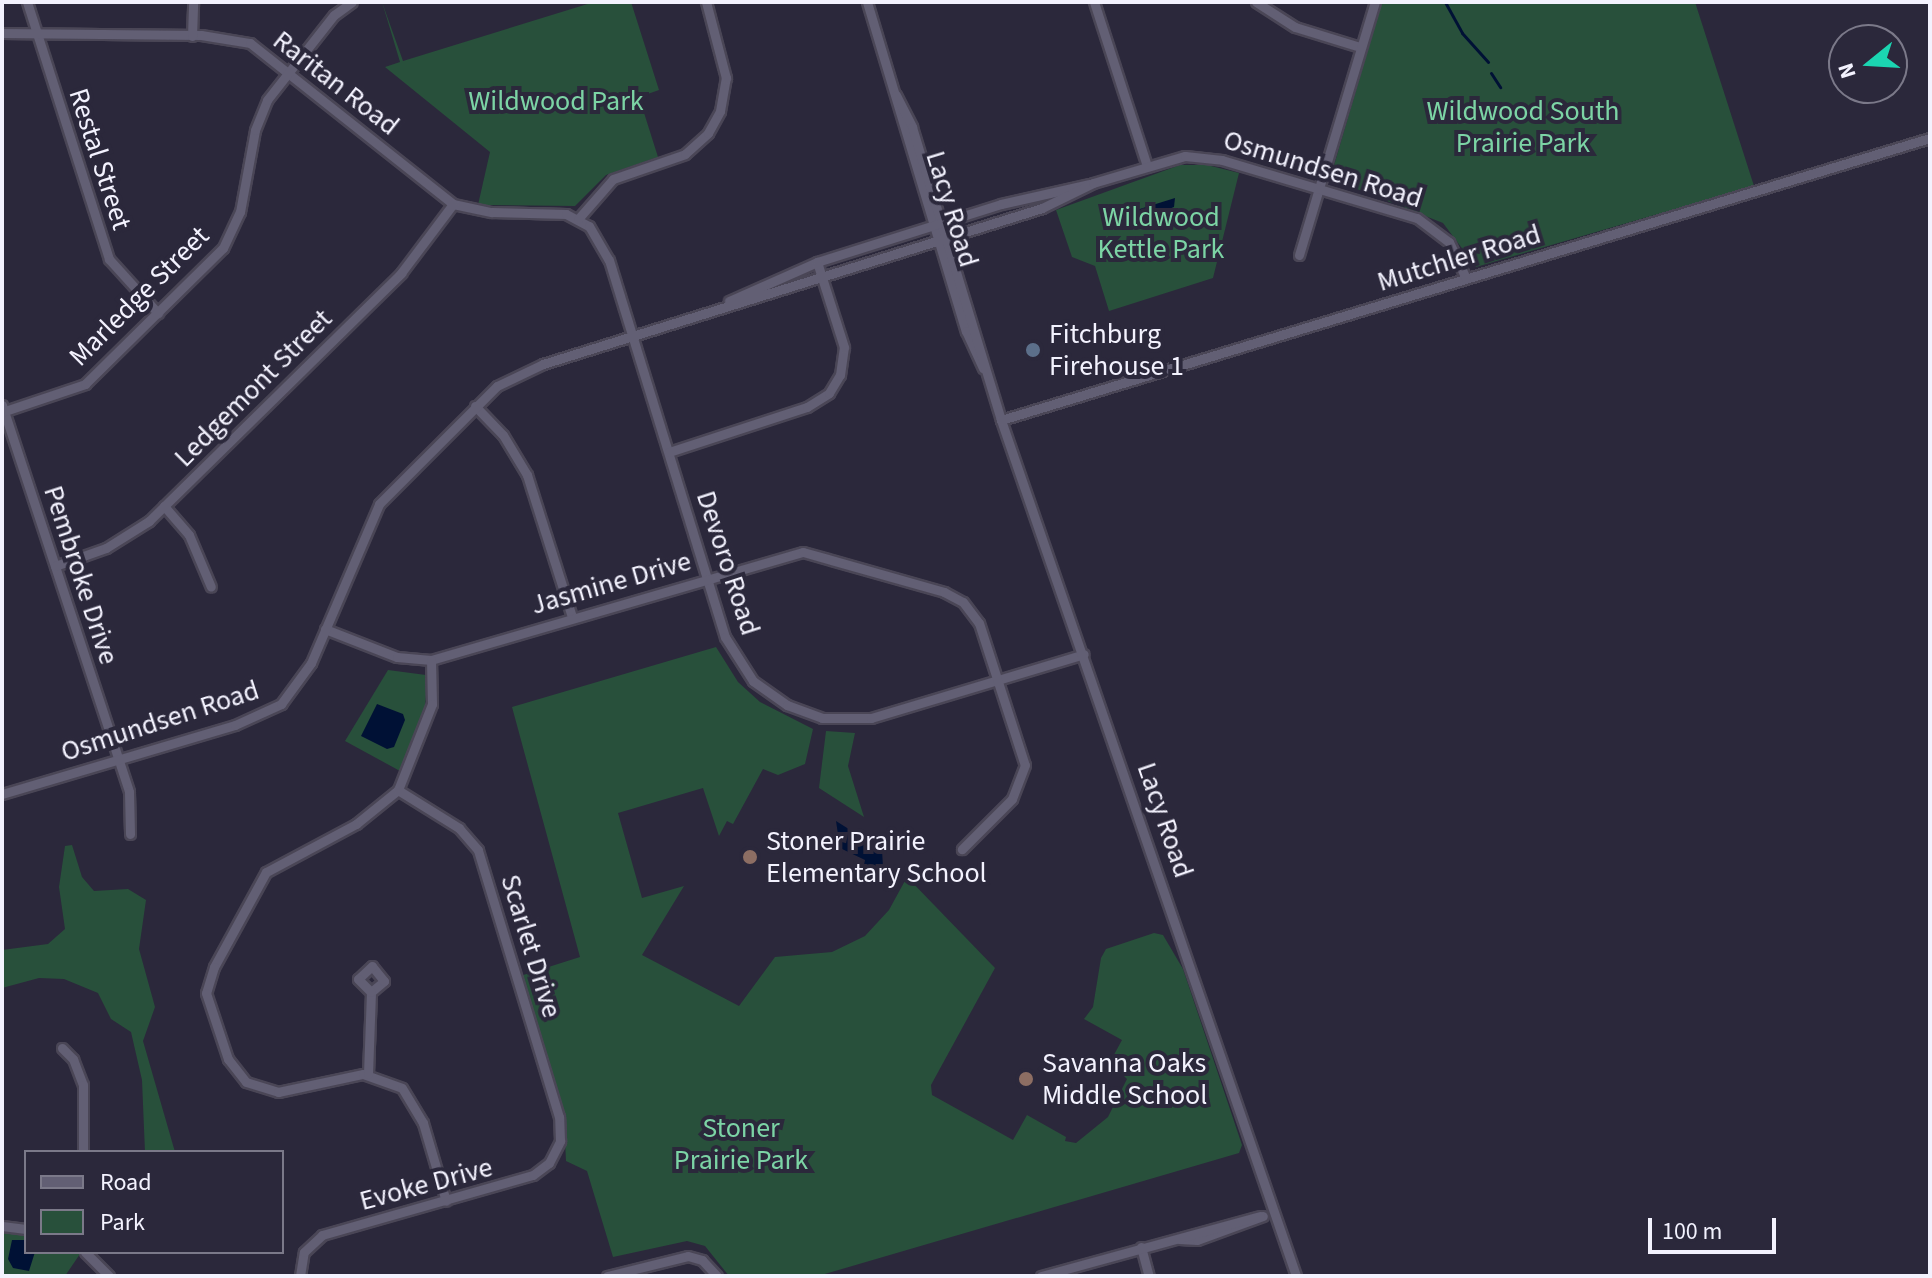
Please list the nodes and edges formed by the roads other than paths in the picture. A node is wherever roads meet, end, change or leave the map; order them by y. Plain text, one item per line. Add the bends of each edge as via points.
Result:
1 (27, 2) edge
2 (193, 2) edge
3 (352, 2) edge
4 (706, 2) edge
5 (867, 2) edge
6 (1094, 2) edge
7 (1256, 2) edge
8 (1375, 2) edge
9 (2, 33) edge
10 (37, 33) junction
11 (192, 36) junction
12 (1360, 47) junction
13 (288, 69) junction
14 (1930, 138) edge
15 (1147, 166) junction
16 (1093, 183) junction
17 (1317, 188) junction
18 (1015, 200) junction
19 (453, 204) junction
20 (1020, 216) junction
21 (578, 219) junction
22 (939, 224) junction
23 (943, 240) junction
24 (1299, 255) dead end
25 (817, 262) junction
26 (822, 277) junction
27 (1466, 278) junction
28 (719, 307) junction
29 (158, 313) junction
30 (632, 335) junction
31 (475, 406) junction
32 (3, 409) edge
33 (1001, 420) junction
34 (669, 452) junction
35 (164, 506) junction
36 (55, 566) junction
37 (707, 578) junction
38 (211, 587) dead end
39 (572, 617) junction
40 (325, 629) junction
41 (1084, 654) junction
42 (431, 660) junction
43 (999, 681) junction
44 (118, 759) junction
45 (398, 790) junction
46 (2, 794) edge
47 (130, 834) dead end
48 (962, 849) dead end
49 (371, 992) dead end
50 (62, 1048) dead end
51 (368, 1074) junction
52 (83, 1150) edge
53 (556, 1152) joint
54 (446, 1201) junction
55 (1273, 1212) junction
56 (2, 1226) edge
57 (24, 1229) edge
58 (1141, 1247) junction
59 (87, 1254) edge
60 (109, 1276) edge
61 (300, 1276) edge
62 (607, 1276) edge
63 (717, 1276) edge
64 (1041, 1276) edge
65 (1149, 1276) edge
66 (1296, 1276) edge

1 - 10 street, Restal Street
2 - 11 street
3 - 13 street, Marledge Street
4 - 21 street via 726,78 720,111 708,133 685,154 613,179
5 - 22 street, Lacy Road
6 - 15 street
7 - 12 street via 1295,27
8 - 12 street
9 - 10 street, Raritan Road
10 - 11 street, Raritan Road
10 - 29 street, Restal Street via 109,259
11 - 13 street, Raritan Road via 250,43
12 - 17 street
13 - 19 street, Raritan Road
13 - 29 street, Marledge Street via 262,110 232,235
14 - 27 street, Mutchler Road
15 - 16 street, Osmundsen Road
15 - 17 street, Osmundsen Road via 1204,156
16 - 18 street, Osmundsen Road
16 - 20 street, Osmundsen Road
17 - 24 street
17 - 27 street, Osmundsen Road via 1426,223 1449,242
18 - 20 street
18 - 22 street, Osmundsen Road
19 - 21 street
19 - 35 street, Ledgemont Street via 401,273
20 - 23 street, Osmundsen Road
21 - 30 street, Devoro Road via 600,241
22 - 23 street, Lacy Road
22 - 25 street, Osmundsen Road
23 - 26 street, Osmundsen Road
23 - 33 street, Lacy Road via 966,331
25 - 26 street
25 - 28 street, Osmundsen Road
26 - 28 street, Osmundsen Road
26 - 34 street via 844,347 840,375 828,394 807,407
27 - 33 street, Mutchler Road
28 - 30 street, Osmundsen Road
29 - 32 street, Marledge Street via 85,384
30 - 31 street, Osmundsen Road via 515,374
30 - 34 street, Devoro Road
31 - 39 street via 503,435 527,475
31 - 40 street, Osmundsen Road via 379,504
32 - 36 street, Pembroke Drive
33 - 41 street, Lacy Road
34 - 37 street, Devoro Road
35 - 36 street, Ledgemont Street via 123,539
35 - 38 street via 189,535
36 - 44 street, Pembroke Drive
37 - 39 street, Jasmine Drive
37 - 43 street, Jasmine Drive via 803,552 944,592 971,611
37 - 43 street, Devoro Road via 725,637 743,670 773,697 812,716 871,718
39 - 42 street, Jasmine Drive
40 - 42 street, Jasmine Drive via 397,657
40 - 44 street, Osmundsen Road via 301,683 272,711
41 - 43 street, Devoro Road
41 - 55 street, Lacy Road
42 - 45 street via 432,704
43 - 48 street, Jasmine Drive via 1021,744 1024,774 1012,799
44 - 46 street, Osmundsen Road
44 - 47 street, Pembroke Drive via 133,817
45 - 51 street via 356,824 266,872 214,967 206,993 228,1059 246,1082 278,1092
45 - 53 street, Scarlet Drive via 459,828 478,850 559,1117
49 - 51 street
50 - 52 street via 73,1059 83,1085
51 - 54 street via 396,1083 417,1108
53 - 54 street, Evoke Drive via 533,1175
54 - 61 street, Evoke Drive via 322,1235 304,1252
55 - 58 street via 1197,1240
55 - 66 street, Lacy Road
56 - 57 street
58 - 64 street
58 - 65 street
59 - 60 street
62 - 63 street via 673,1256 702,1260

